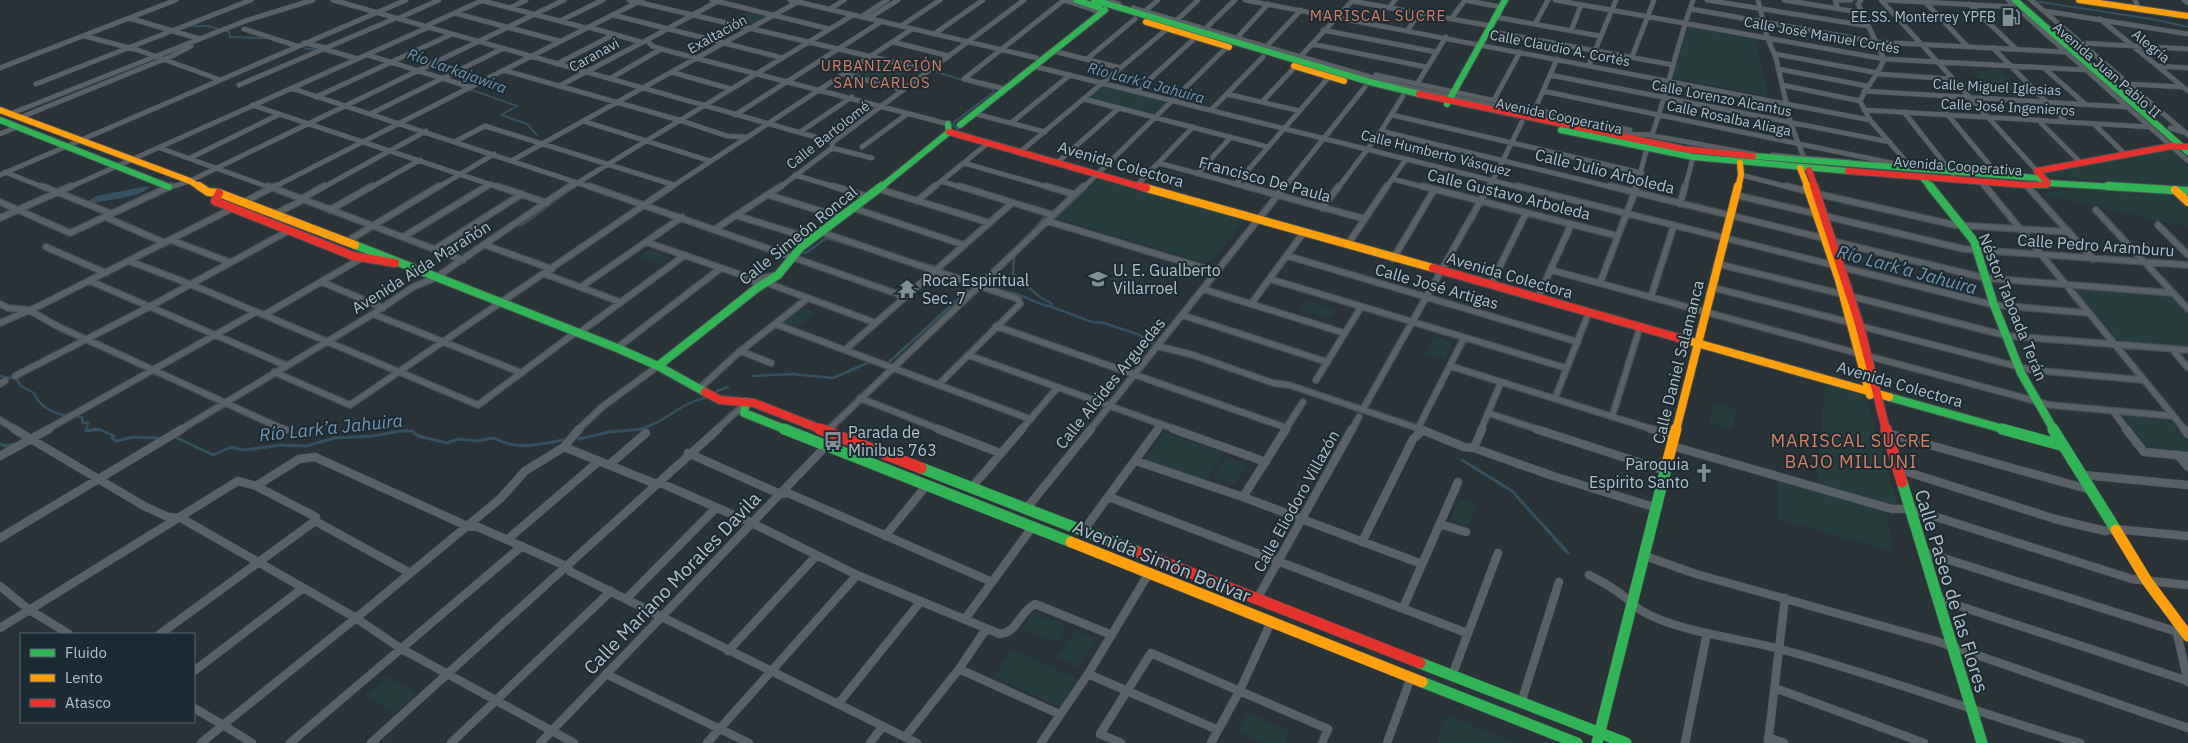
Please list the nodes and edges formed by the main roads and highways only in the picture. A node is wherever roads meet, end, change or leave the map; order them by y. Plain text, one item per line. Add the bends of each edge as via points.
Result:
1 (1076, 0) edge
2 (1094, 0) edge
3 (2079, 0) edge
4 (2020, 2) edge
5 (1503, 3) edge
6 (2137, 4) edge
7 (1106, 5) edge
8 (2188, 16) edge
9 (1037, 61) junction
10 (1450, 99) junction
11 (0, 110) edge
12 (0, 120) edge
13 (960, 124) dead end
14 (949, 128) joint
15 (2186, 148) edge
16 (1740, 163) junction
17 (1804, 169) junction
18 (1923, 178) junction
19 (2048, 183) junction
20 (169, 187) road end
21 (2175, 190) junction
22 (2188, 191) edge
23 (219, 193) junction
24 (2188, 202) edge
25 (399, 264) junction
26 (1698, 343) junction
27 (658, 366) junction
28 (1872, 392) junction
29 (746, 402) junction
30 (827, 430) junction
31 (817, 440) junction
32 (2064, 446) junction
33 (1026, 509) junction
34 (1018, 520) junction
35 (1257, 599) junction
36 (1250, 613) junction
37 (2184, 635) edge
38 (1417, 662) junction
39 (1411, 677) junction
40 (1600, 733) junction
41 (1577, 743) edge
42 (1598, 743) edge
43 (1626, 743) edge
44 (1982, 743) edge

1 - 7 main road, Avenida Cooperativa
2 - 7 main road, Avenida Cooperativa
3 - 6 main road
4 - 15 main road, Avenida Juan Pablo II
4 - 15 main road, Avenida Juan Pablo II via 2170,128
5 - 10 main road
6 - 8 main road
7 - 9 main road
7 - 9 main road via 1053,52
7 - 10 main road, Avenida Cooperativa via 1370,82
7 - 10 main road, Avenida Cooperativa via 1135,19 1195,38 1365,87 1403,96
9 - 13 main road
10 - 16 main road, Avenida Cooperativa via 1522,122 1693,157
10 - 19 main road, Avenida Cooperativa via 1684,149 1953,174 2038,178
11 - 23 main road, Avenida Simón Bolívar via 190,181 208,192
12 - 20 main road
14 - 26 main road, Avenida Colectora via 988,143
14 - 27 main road, Calle Simeón Roncal via 879,189 812,239 778,275 767,283 756,284
15 - 19 main road via 2172,146 2037,172
16 - 17 main road, Avenida Cooperativa
16 - 26 main road, Calle Daniel Salamanca via 1741,175
17 - 18 main road, Avenida Cooperativa
17 - 28 main road, Calle Paseo de las Flores via 1856,325
18 - 19 main road, Avenida Cooperativa via 2026,185
18 - 32 main road, Néstor Taboada Terán via 1974,241 1994,305 2019,368
19 - 21 main road, Avenida Cooperativa
21 - 22 main road, Avenida Cooperativa
21 - 24 main road
23 - 25 main road, Avenida Simón Bolívar
23 - 25 main road via 215,202 331,249 379,264
25 - 27 main road, Avenida Simón Bolívar
26 - 28 main road, Avenida Colectora
26 - 40 main road, Calle Daniel Salamanca
27 - 29 main road, Avenida Simón Bolívar via 720,400
28 - 32 main road, Avenida Colectora
28 - 44 main road, Calle Paseo de las Flores
29 - 30 main road, Avenida Simón Bolívar
29 - 31 main road, Avenida Simón Bolívar via 744,412
30 - 31 main road
30 - 33 main road, Avenida Simón Bolívar
31 - 34 main road, Avenida Simón Bolívar
32 - 37 main road, Néstor Taboada Terán
33 - 34 main road
33 - 35 main road, Avenida Simón Bolívar
34 - 36 main road, Avenida Simón Bolívar
35 - 36 main road
35 - 38 main road, Avenida Simón Bolívar
36 - 39 main road, Avenida Simón Bolívar
38 - 39 main road
38 - 40 main road, Avenida Simón Bolívar
39 - 41 main road, Avenida Simón Bolívar
40 - 42 main road, Calle Daniel Salamanca
40 - 43 main road, Avenida Simón Bolívar

